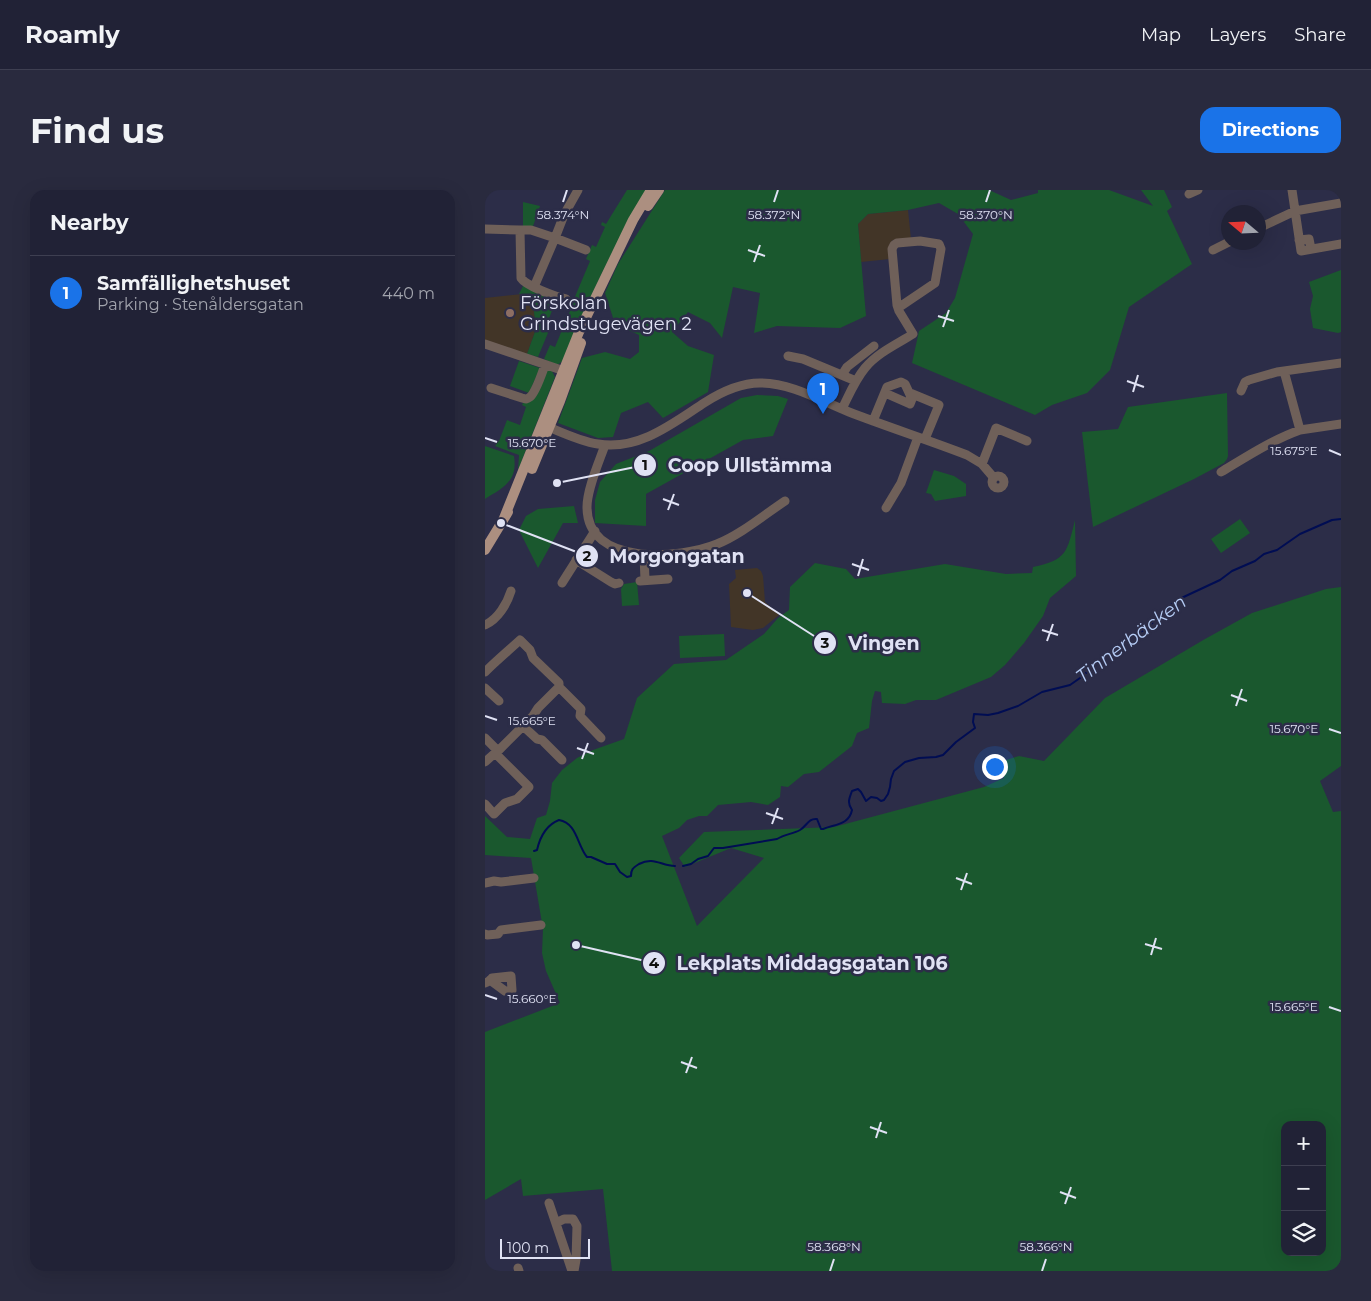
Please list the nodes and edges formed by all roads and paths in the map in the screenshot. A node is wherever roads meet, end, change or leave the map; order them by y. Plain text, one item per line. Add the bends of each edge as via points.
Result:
1 (578, 190) edge
2 (651, 190) edge
3 (659, 190) edge
4 (1198, 190) edge
5 (1291, 190) edge
6 (1189, 194) dead end
7 (1341, 203) edge
8 (1295, 211) junction
9 (1266, 225) edge
10 (485, 229) edge
11 (520, 230) junction
12 (555, 238) junction
13 (1341, 244) edge
14 (620, 246) junction
15 (1221, 246) edge
16 (586, 250) dead end
17 (1213, 250) dead end
18 (534, 287) junction
19 (566, 299) dead end
20 (898, 308) junction
21 (485, 344) edge
22 (874, 346) dead end
23 (788, 356) dead end
24 (1341, 363) edge
25 (545, 365) junction
26 (1284, 371) junction
27 (566, 372) junction
28 (842, 376) junction
29 (856, 381) junction
30 (491, 388) dead end
31 (1241, 391) dead end
32 (885, 393) junction
33 (910, 393) junction
34 (842, 409) junction
35 (873, 421) junction
36 (1341, 424) edge
37 (546, 425) junction
38 (1300, 430) junction
39 (921, 438) junction
40 (1027, 441) dead end
41 (605, 445) junction
42 (981, 464) junction
43 (1221, 472) dead end
44 (993, 478) dead end
45 (785, 501) dead end
46 (886, 508) dead end
47 (595, 531) junction
48 (489, 543) edge
49 (644, 555) junction
50 (576, 560) junction
51 (668, 579) dead end
52 (561, 583) dead end
53 (619, 583) dead end
54 (511, 591) dead end
55 (485, 625) edge
56 (485, 672) edge
57 (559, 687) junction
58 (485, 688) edge
59 (499, 701) dead end
60 (523, 726) junction
61 (485, 738) edge
62 (601, 738) dead end
63 (497, 752) junction
64 (562, 760) dead end
65 (485, 762) edge
66 (485, 804) edge
67 (534, 878) dead end
68 (485, 882) edge
69 (541, 925) dead end
70 (485, 934) edge
71 (549, 1203) dead end
72 (555, 1223) junction
73 (573, 1271) edge

1 - 12 street
2 - 14 main road
3 - 14 main road
4 - 6 street
5 - 8 street
7 - 8 street
8 - 9 street
8 - 13 street via 1301,251
10 - 11 street
11 - 12 street
11 - 18 street via 521,278
12 - 16 street
12 - 18 street
14 - 27 main road via 579,332
15 - 17 street
18 - 19 street
20 - 20 street via 894,245 921,241 939,244 935,283
20 - 29 street via 913,334 878,356 864,368
21 - 25 street
22 - 28 street via 847,367
23 - 28 street
24 - 26 street
25 - 27 street
25 - 30 street via 529,398
26 - 31 street via 1249,380
26 - 38 street
27 - 37 main road
28 - 29 street
29 - 34 street
32 - 33 street via 887,387 901,382
32 - 33 street via 910,404
32 - 35 street
33 - 39 street via 939,405
34 - 35 street
34 - 41 street via 781,385 750,384 722,392 650,436 633,442
35 - 39 street
36 - 38 street
37 - 41 street
37 - 48 main road via 531,470
38 - 43 street
39 - 42 street via 967,455
39 - 46 street
40 - 42 street via 996,428
41 - 47 street via 587,502 588,517
42 - 44 street
45 - 49 street via 719,544 679,553
47 - 49 street via 603,541 617,549
47 - 50 street
49 - 51 street via 643,581
50 - 52 street
50 - 53 street via 611,582
54 - 55 street via 502,610
56 - 57 street via 520,640 559,683
57 - 60 street
57 - 62 street via 581,709 579,716
58 - 59 street
60 - 63 street
60 - 64 street via 537,739 543,740
61 - 63 street
63 - 65 street
63 - 66 street via 529,787 494,814
67 - 68 street
69 - 70 street
71 - 72 street
72 - 73 street
72 - 73 street via 568,1218 577,1226

